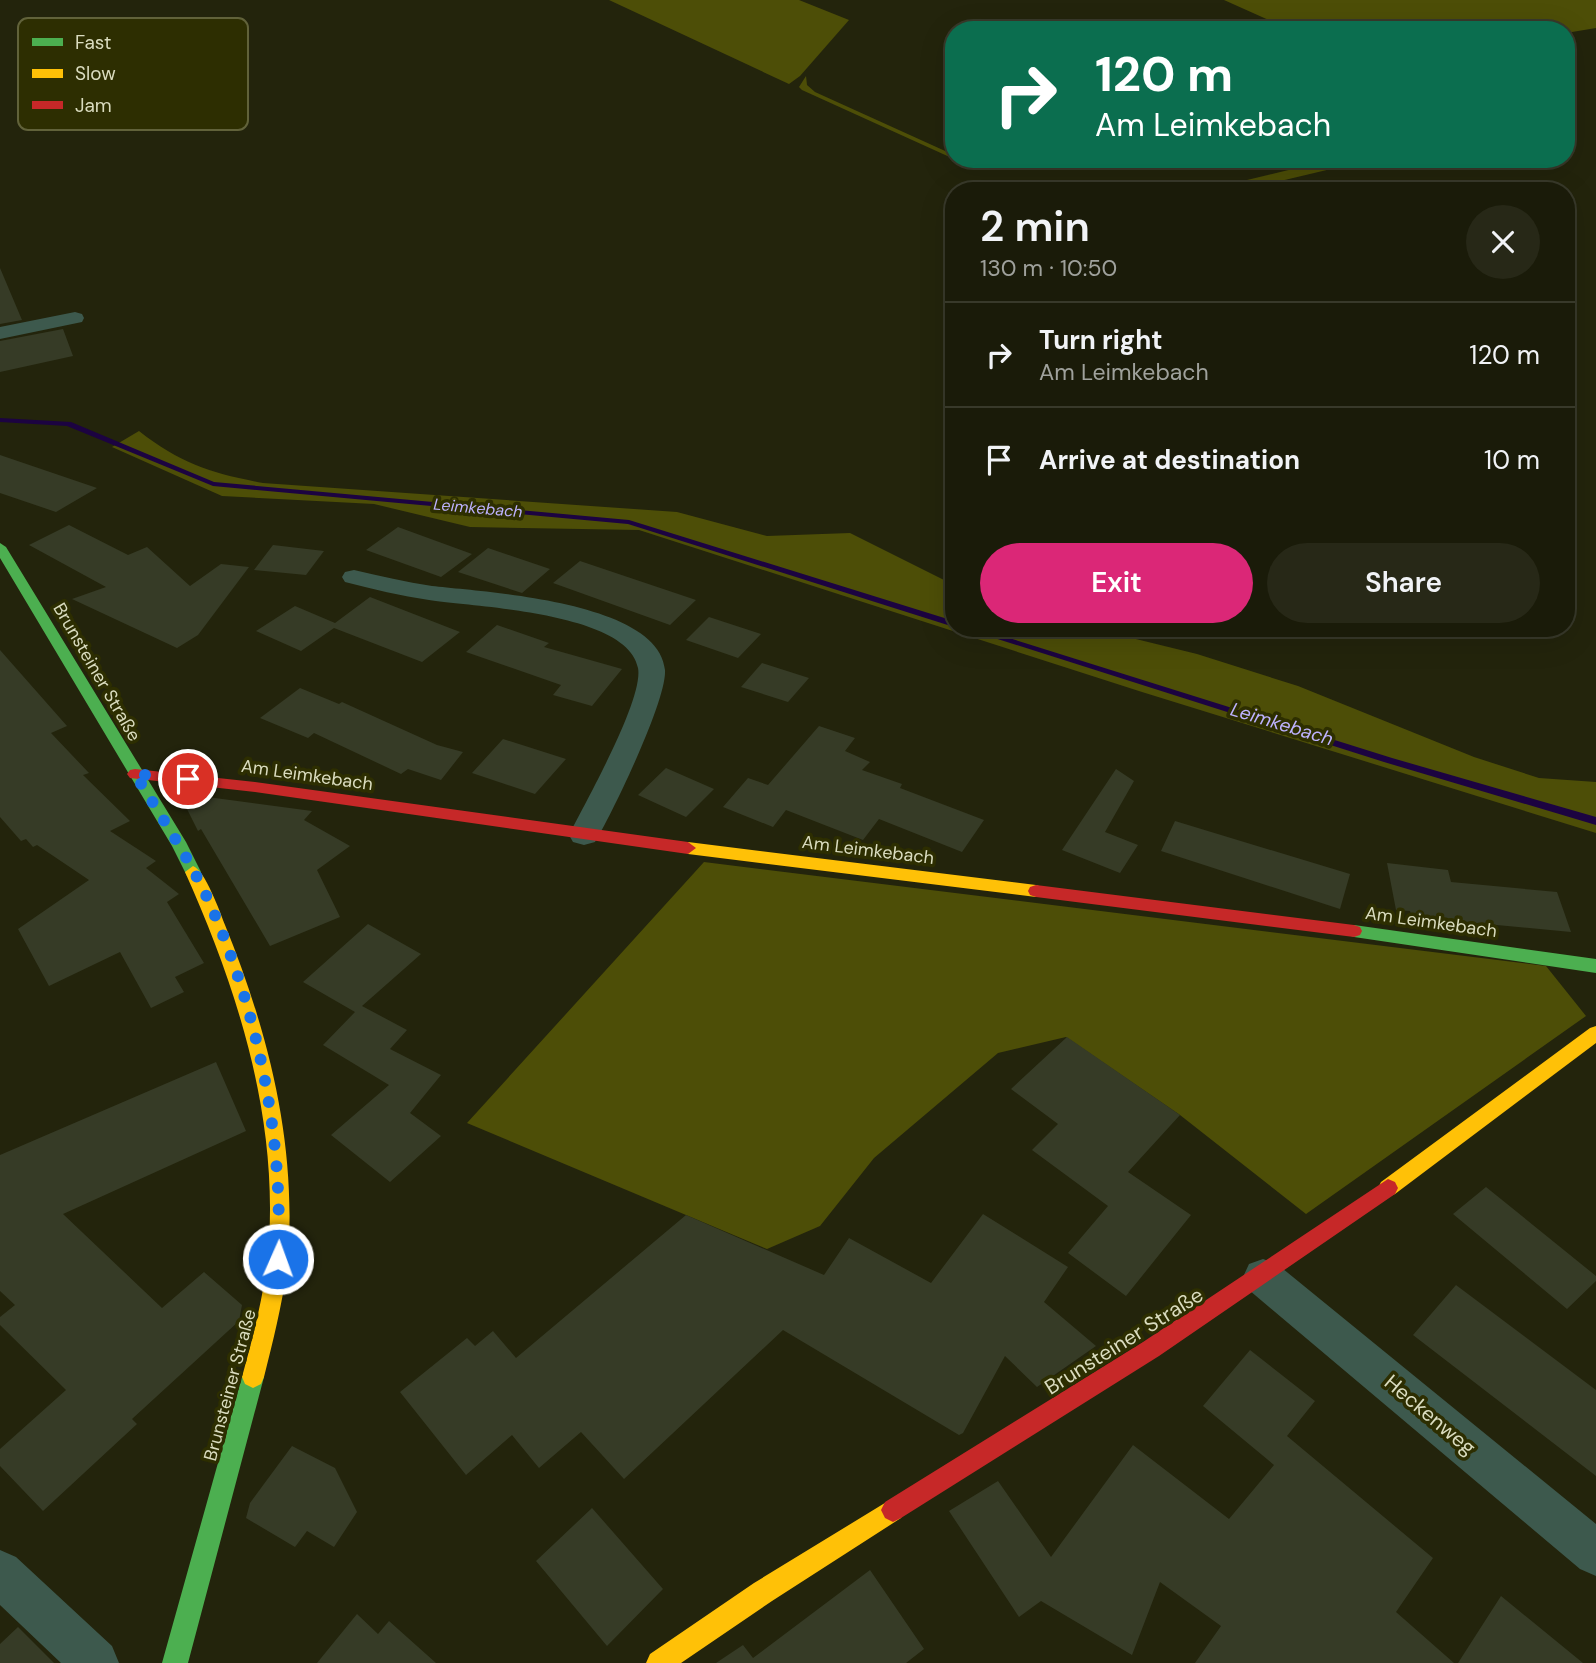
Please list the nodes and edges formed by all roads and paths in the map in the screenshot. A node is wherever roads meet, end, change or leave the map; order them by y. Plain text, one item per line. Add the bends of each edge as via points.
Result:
1 (75, 318) dead end
2 (0, 332) edge
3 (0, 547) edge
4 (354, 577) dead end
5 (135, 774) junction
6 (584, 835) junction
7 (1596, 966) edge
8 (1596, 1033) edge
9 (1263, 1277) junction
10 (1596, 1553) edge
11 (0, 1573) edge
12 (95, 1663) edge
13 (175, 1663) edge
14 (659, 1663) edge

1 - 2 street
3 - 5 street, Brunsteiner Straße
4 - 6 street via 576,614 615,628 646,653 652,670 646,700
5 - 6 street, Am Leimkebach via 279,789
5 - 13 street, Brunsteiner Straße via 205,893 243,992 267,1101 280,1219 270,1315
6 - 7 street, Am Leimkebach via 1381,934
8 - 9 street, Brunsteiner Straße via 1458,1139
9 - 10 street, Heckenweg
9 - 14 street, Brunsteiner Straße
11 - 12 street

